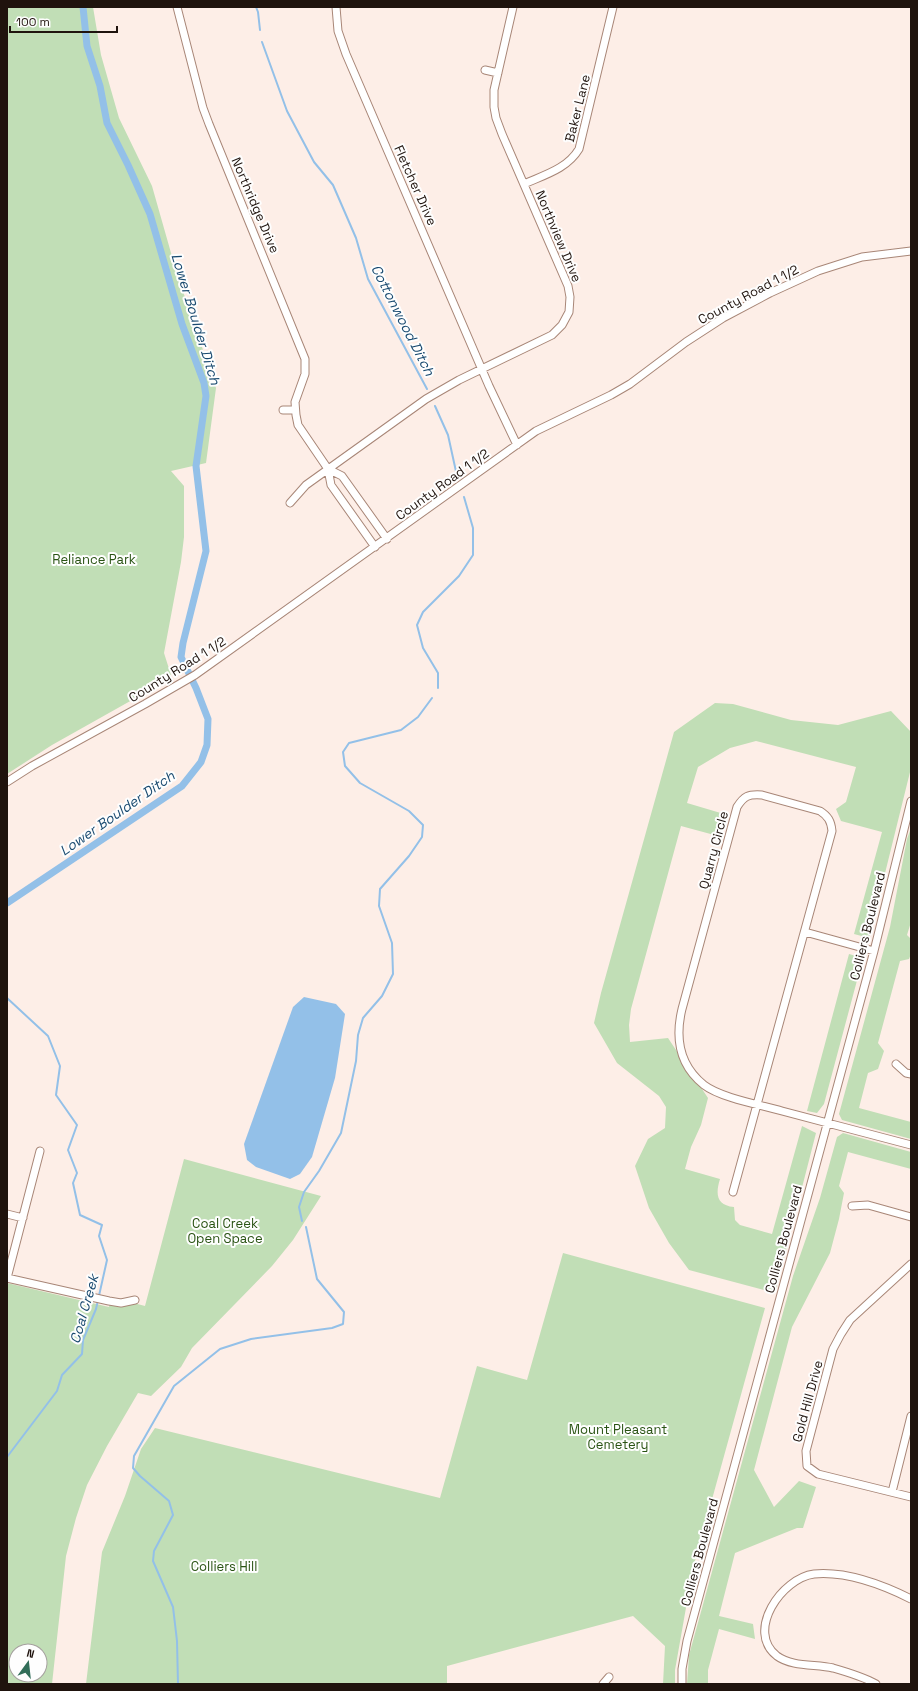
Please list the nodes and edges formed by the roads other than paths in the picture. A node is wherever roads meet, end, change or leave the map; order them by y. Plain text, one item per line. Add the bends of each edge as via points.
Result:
1 (176, 7) edge
2 (336, 7) edge
3 (513, 7) edge
4 (613, 7) edge
5 (485, 70) dead end
6 (498, 73) junction
7 (524, 184) junction
8 (911, 251) edge
9 (483, 369) junction
10 (283, 410) dead end
11 (295, 410) junction
12 (517, 445) junction
13 (328, 469) junction
14 (290, 503) dead end
15 (387, 539) junction
16 (375, 547) junction
17 (7, 782) edge
18 (911, 801) edge
19 (805, 932) junction
20 (874, 951) junction
21 (896, 1064) dead end
22 (911, 1074) edge
23 (757, 1104) junction
24 (827, 1123) junction
25 (911, 1145) edge
26 (40, 1151) dead end
27 (733, 1192) dead end
28 (852, 1206) dead end
29 (7, 1214) edge
30 (911, 1217) edge
31 (23, 1218) junction
32 (911, 1264) edge
33 (7, 1278) edge
34 (135, 1300) dead end
35 (911, 1416) edge
36 (892, 1492) junction
37 (911, 1497) edge
38 (911, 1598) edge
39 (608, 1677) dead end
40 (604, 1684) edge
41 (682, 1684) edge
42 (876, 1684) edge

1 - 11 street, Northridge Drive via 207,119 305,359 305,374 296,397
2 - 9 street, Fletcher Drive via 338,31 346,54
3 - 6 street, Northview Drive
4 - 7 street, Baker Lane via 579,149 564,167
5 - 6 street
6 - 7 street, Northview Drive via 493,99 496,118
7 - 9 street, Northview Drive via 568,286 569,312 562,326 552,336
8 - 12 street, County Road 1 1/2 via 853,259 787,284 723,318 624,388 546,426
9 - 12 street, Fletcher Drive
9 - 13 street, Northview Drive via 426,399
10 - 11 street
11 - 13 street, Northridge Drive via 300,428
12 - 15 street, County Road 1 1/2
13 - 14 street, Northview Drive via 306,485
13 - 15 street, Northridge Drive via 342,476
13 - 16 street, Northridge Drive via 331,484
15 - 16 street, County Road 1 1/2
16 - 17 street, County Road 1 1/2 via 195,675
18 - 20 street, Colliers Boulevard
19 - 20 street
19 - 23 street, Quarry Circle
19 - 23 street, Quarry Circle via 832,831 831,823 827,815 820,811 752,794 743,798 737,807 678,1032 679,1044 688,1067 705,1086
20 - 24 street, Colliers Boulevard
21 - 22 street
23 - 24 street, Quarry Circle
23 - 27 street
24 - 25 street, Quarry Circle
24 - 41 street, Colliers Boulevard via 687,1641
26 - 31 street
28 - 30 street via 868,1205
29 - 31 street
31 - 33 street
32 - 36 street, Gold Hill Drive via 850,1320 841,1334 833,1349 806,1451 807,1466 818,1474
33 - 34 street via 109,1301 121,1303
35 - 36 street
36 - 37 street, Gold Hill Drive
38 - 42 street via 857,1579 836,1574 812,1574 784,1589 770,1611 765,1630 768,1645 787,1662 833,1668
39 - 40 street

